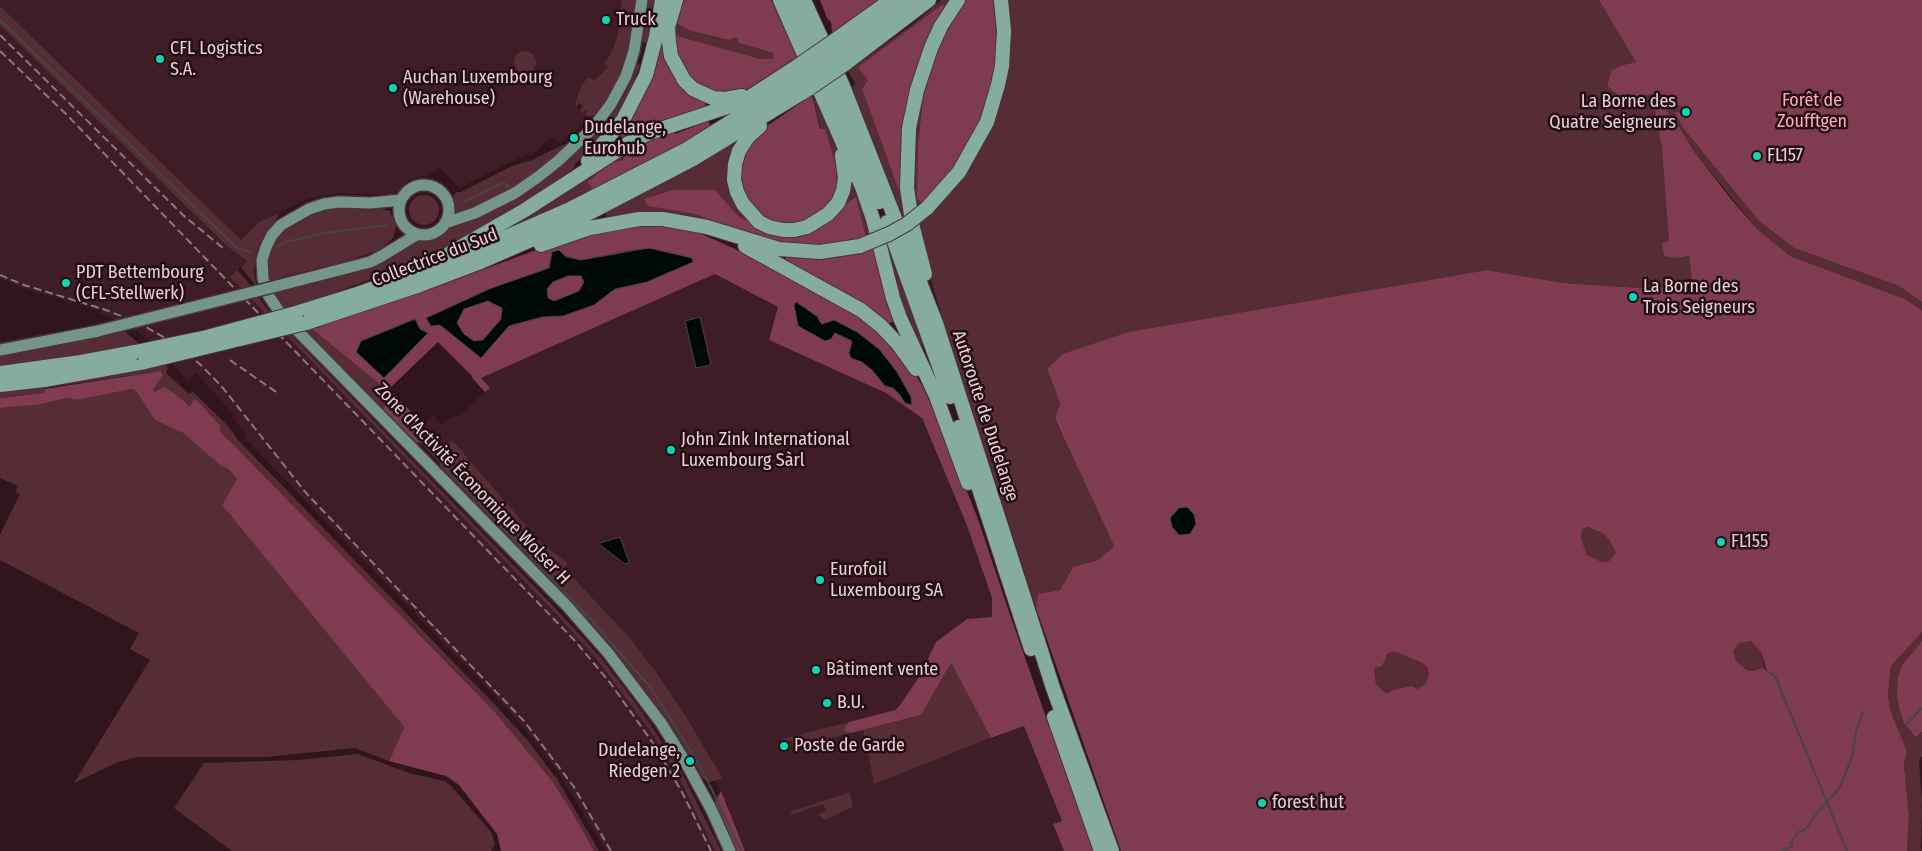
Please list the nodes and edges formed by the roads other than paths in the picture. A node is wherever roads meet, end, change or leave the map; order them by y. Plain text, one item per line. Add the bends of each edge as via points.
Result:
1 (642, 0) edge
2 (662, 0) edge
3 (676, 0) edge
4 (778, 0) edge
5 (793, 0) edge
6 (804, 0) edge
7 (813, 0) edge
8 (910, 0) edge
9 (930, 0) edge
10 (958, 0) edge
11 (1001, 0) edge
12 (886, 3) edge
13 (840, 52) junction
14 (804, 76) junction
15 (843, 86) junction
16 (764, 88) junction
17 (781, 107) junction
18 (837, 132) junction
19 (559, 188) junction
20 (401, 200) junction
21 (370, 203) junction
22 (449, 210) junction
23 (464, 217) junction
24 (402, 220) junction
25 (446, 223) junction
26 (720, 233) junction
27 (418, 234) junction
28 (393, 248) junction
29 (478, 263) junction
30 (410, 276) junction
31 (301, 318) junction
32 (936, 323) junction
33 (0, 350) edge
34 (140, 357) junction
35 (0, 373) edge
36 (0, 385) edge
37 (947, 427) junction
38 (1008, 582) junction
39 (730, 851) edge
40 (1101, 851) edge
41 (1112, 851) edge

1 - 23 main road via 634,51 626,76 598,121 571,150 538,177 489,207
2 - 19 highway via 646,75 632,104 600,149
3 - 16 highway via 668,27 671,56 693,89 713,98 725,99
4 - 18 highway
5 - 38 highway, Autoroute de Dudelange via 880,204 947,388
6 - 15 highway, Autoroute de Dudelange
7 - 15 highway
8 - 13 highway
9 - 13 highway
10 - 32 highway via 931,48 909,128 907,188 913,228
11 - 26 highway, bridge via 1004,50 987,122 959,172 927,208 889,234 860,246 828,251 803,252 770,247
12 - 13 highway
13 - 14 highway, Collectrice du Sud, bridge
14 - 16 highway
14 - 17 highway, Collectrice du Sud
14 - 30 highway, Collectrice du Sud via 688,149 628,181 512,236
15 - 32 highway, Autoroute de Dudelange
16 - 19 highway via 742,102 629,142
17 - 18 highway via 748,137 735,164 734,180 743,204 759,222 770,227 794,230 807,227 828,214 838,202 846,178
17 - 29 highway, Collectrice du Sud via 693,159 572,222
18 - 37 highway via 873,219 900,318
19 - 30 highway
20 - 21 main road, Zone d'Activité Économique Wolser H
20 - 22 main road via 411,188 426,185 446,197
20 - 24 main road
21 - 24 main road, Zone d'Activité Économique Wolser H via 391,209
21 - 39 main road, Zone d'Activité Économique Wolser H via 324,204 301,212 281,225 266,247 262,260 262,279 268,295 281,314 608,653 686,763
22 - 23 main road
22 - 25 main road
23 - 25 main road
24 - 27 main road via 410,231
24 - 28 main road via 399,239
25 - 27 main road via 433,233
26 - 29 highway via 685,222 639,219 590,228
26 - 37 highway via 825,289 881,326 911,362
27 - 28 main road
28 - 33 main road, bridge via 370,262 98,331
29 - 31 highway, Collectrice du Sud via 412,288
30 - 31 highway, Collectrice du Sud
31 - 34 highway, Collectrice du Sud, bridge via 219,346
32 - 41 highway, Autoroute de Dudelange via 1054,688
34 - 35 highway, Collectrice du Sud
34 - 36 highway, Collectrice du Sud via 52,379
37 - 38 highway
38 - 40 highway, Autoroute de Dudelange

